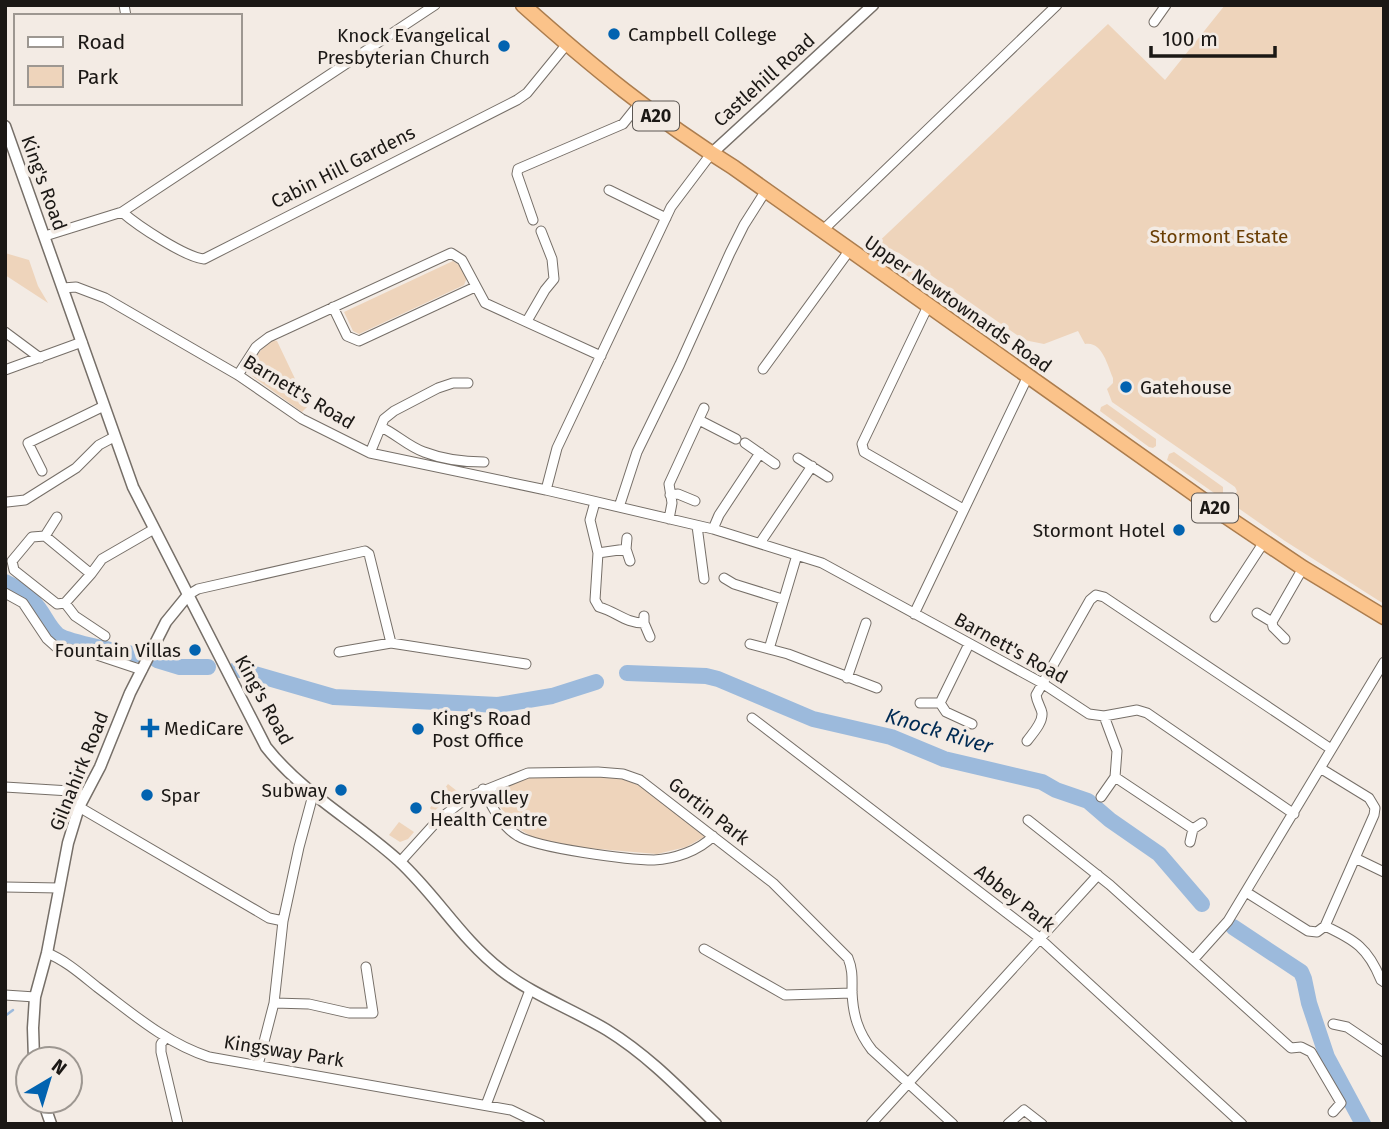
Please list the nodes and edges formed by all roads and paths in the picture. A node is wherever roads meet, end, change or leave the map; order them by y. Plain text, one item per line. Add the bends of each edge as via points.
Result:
1 (435, 5) edge
2 (523, 5) edge
3 (873, 5) edge
4 (1057, 5) edge
5 (1164, 6) edge
6 (1154, 22) dead end
7 (567, 44) junction
8 (639, 104) junction
9 (5, 126) edge
10 (711, 154) junction
11 (609, 190) dead end
12 (765, 192) junction
13 (122, 212) junction
14 (666, 218) junction
15 (533, 220) dead end
16 (541, 231) dead end
17 (822, 231) junction
18 (45, 236) junction
19 (849, 251) junction
20 (475, 287) junction
21 (63, 288) junction
22 (928, 306) junction
23 (333, 307) junction
24 (527, 321) junction
25 (5, 332) edge
26 (82, 342) junction
27 (601, 356) junction
28 (40, 358) junction
29 (763, 369) dead end
30 (5, 370) edge
31 (238, 375) junction
32 (1028, 376) junction
33 (468, 383) dead end
34 (104, 407) junction
35 (704, 408) dead end
36 (699, 420) junction
37 (381, 427) junction
38 (114, 437) junction
39 (370, 453) junction
40 (760, 453) junction
41 (798, 458) dead end
42 (484, 462) dead end
43 (775, 464) dead end
44 (811, 466) junction
45 (43, 471) dead end
46 (828, 477) dead end
47 (546, 490) junction
48 (670, 495) junction
49 (695, 501) dead end
50 (7, 502) dead end
51 (595, 502) junction
52 (620, 507) junction
53 (963, 509) junction
54 (57, 517) dead end
55 (669, 519) junction
56 (697, 526) junction
57 (153, 529) junction
58 (713, 529) junction
59 (45, 536) junction
60 (627, 538) dead end
61 (1264, 542) junction
62 (760, 543) junction
63 (626, 549) junction
64 (598, 554) junction
65 (797, 555) junction
66 (629, 561) dead end
67 (1303, 568) junction
68 (91, 574) junction
69 (724, 578) dead end
70 (704, 579) dead end
71 (180, 581) junction
72 (5, 593) edge
73 (188, 595) junction
74 (782, 600) junction
75 (65, 603) junction
76 (172, 613) junction
77 (1256, 613) dead end
78 (914, 614) junction
79 (1215, 617) dead end
80 (1384, 617) edge
81 (1272, 622) junction
82 (850, 626) dead end
83 (106, 636) dead end
84 (650, 637) dead end
85 (1285, 639) dead end
86 (391, 643) junction
87 (750, 644) dead end
88 (969, 644) junction
89 (769, 649) junction
90 (339, 652) dead end
91 (1384, 662) edge
92 (526, 664) dead end
93 (142, 670) junction
94 (847, 678) junction
95 (1042, 683) junction
96 (877, 688) dead end
97 (920, 703) dead end
98 (940, 703) junction
99 (1104, 716) junction
100 (752, 718) dead end
101 (972, 724) dead end
102 (1027, 741) dead end
103 (1331, 749) junction
104 (1320, 768) junction
105 (1115, 777) junction
106 (5, 787) edge
107 (483, 789) junction
108 (313, 795) junction
109 (1101, 797) dead end
110 (81, 801) junction
111 (1294, 814) junction
112 (1028, 820) dead end
113 (1202, 823) dead end
114 (1193, 830) junction
115 (713, 836) junction
116 (1190, 842) dead end
117 (1354, 858) junction
118 (400, 862) junction
119 (1384, 872) edge
120 (1098, 875) junction
121 (5, 887) edge
122 (59, 888) junction
123 (1246, 892) junction
124 (283, 921) junction
125 (1325, 926) junction
126 (1039, 938) junction
127 (704, 948) dead end
128 (47, 953) junction
129 (1193, 960) junction
130 (366, 967) dead end
131 (1384, 982) edge
132 (530, 990) junction
133 (852, 993) junction
134 (5, 995) edge
135 (36, 997) junction
136 (274, 1003) junction
137 (1333, 1024) dead end
138 (165, 1038) junction
139 (34, 1045) edge
140 (1384, 1052) edge
141 (258, 1065) junction
142 (908, 1083) junction
143 (486, 1105) junction
144 (1333, 1112) dead end
145 (178, 1124) edge
146 (540, 1124) edge
147 (716, 1124) edge
148 (871, 1124) edge
149 (953, 1124) edge
150 (1007, 1124) edge
151 (1042, 1124) edge
152 (1242, 1124) edge

1 - 13 street
2 - 7 highway, Upper Newtownards Road / A20
3 - 10 street, Castlehill Road
4 - 17 street
5 - 6 street
7 - 8 highway, Upper Newtownards Road / A20
7 - 13 street, Cabin Hill Gardens via 517,100 204,258 185,252
8 - 10 highway, Upper Newtownards Road / A20
8 - 15 street via 623,124 518,169
9 - 18 street, King's Road
10 - 12 highway, Upper Newtownards Road / A20
10 - 14 street
11 - 14 street
12 - 17 highway, Upper Newtownards Road / A20
12 - 52 street via 744,225 636,452
13 - 18 street
14 - 27 street
16 - 24 street via 554,279
17 - 19 highway, Upper Newtownards Road / A20
18 - 21 street, King's Road
19 - 22 highway, Upper Newtownards Road / A20
19 - 29 street
20 - 23 street via 462,260 451,253
20 - 23 street via 359,341 347,336
20 - 24 street via 485,303
21 - 26 street, King's Road
21 - 31 street, Barnett's Road via 99,295
22 - 32 highway, Upper Newtownards Road / A20
22 - 53 street via 862,444 864,453
23 - 31 street via 269,337 256,347
24 - 27 street
25 - 28 street
26 - 28 street
26 - 34 street, King's Road
27 - 47 street via 557,448
28 - 30 street
31 - 39 street, Barnett's Road via 302,419
32 - 53 street
32 - 61 highway, Upper Newtownards Road / A20
33 - 37 street via 438,388 394,411
34 - 38 street, King's Road
34 - 45 street via 28,443
35 - 36 street
36 - 40 street
36 - 48 street via 669,484
37 - 39 street
37 - 42 street via 421,452
38 - 50 street via 25,500
38 - 57 street, King's Road
39 - 47 street, Barnett's Road
40 - 43 street
40 - 58 street
41 - 44 street
44 - 46 street
44 - 62 street
47 - 51 street, Barnett's Road
48 - 49 street
48 - 55 street
51 - 52 street, Barnett's Road
51 - 64 street via 590,520
52 - 55 street, Barnett's Road
53 - 78 street
54 - 59 street
55 - 56 street, Barnett's Road
56 - 58 street, Barnett's Road
56 - 70 street
57 - 68 street via 103,559
57 - 71 street, King's Road
58 - 62 street, Barnett's Road
59 - 68 street
59 - 75 street via 32,537 12,566 57,604
60 - 63 street
61 - 67 highway, Upper Newtownards Road / A20
61 - 79 street
62 - 65 street, Barnett's Road
63 - 64 street
63 - 66 street
64 - 84 street via 595,600 599,607 630,623 644,619
65 - 74 street
65 - 78 street, Barnett's Road via 822,563
67 - 80 highway, Upper Newtownards Road / A20
67 - 81 street
68 - 75 street
69 - 74 street via 732,588
71 - 73 street, King's Road
71 - 76 street
72 - 93 street via 23,603 56,647
73 - 76 street, Gilnahirk Road
73 - 86 street via 365,551
73 - 108 street, King's Road via 267,747
74 - 89 street
75 - 83 street via 75,616
76 - 93 street, Gilnahirk Road
77 - 81 street
78 - 88 street, Barnett's Road
81 - 85 street
82 - 94 street via 863,628
86 - 90 street
86 - 92 street
87 - 89 street
88 - 95 street, Barnett's Road
88 - 98 street
89 - 94 street
91 - 103 street
93 - 110 street, Gilnahirk Road
94 - 96 street
95 - 99 street, Barnett's Road via 1089,714
95 - 102 street via 1037,695 1041,720
95 - 103 street via 1096,595
97 - 98 street
98 - 101 street via 946,712
99 - 105 street via 1117,751
99 - 111 street via 1137,710 1147,713
100 - 126 street, Abbey Park
103 - 104 street
104 - 111 street
104 - 117 street via 1369,798 1375,808
105 - 109 street
105 - 114 street
106 - 110 street via 70,791
107 - 115 street, Gortin Park via 528,772 624,774 659,793
107 - 115 street via 516,835 540,845 656,860 694,850
107 - 118 street, Gortin Park via 438,820
108 - 118 street, King's Road
108 - 124 street
110 - 122 street, Gilnahirk Road
110 - 124 street via 269,918
111 - 123 street
112 - 120 street
113 - 114 street
114 - 116 street
115 - 133 street, Gortin Park via 773,883 848,958 853,969
117 - 119 street
117 - 125 street
118 - 132 street, King's Road via 474,947
120 - 126 street
120 - 129 street
121 - 122 street
122 - 128 street, Gilnahirk Road
123 - 125 street via 1308,931
123 - 129 street via 1228,921
124 - 136 street
125 - 131 street via 1368,953
126 - 142 street
126 - 152 street, Abbey Park
127 - 133 street via 785,995
128 - 135 street, Gilnahirk Road
128 - 138 street, Kingsway Park
129 - 144 street via 1291,1048 1311,1052 1341,1103
130 - 136 street via 373,1013
132 - 143 street
132 - 147 street, King's Road via 640,1052
133 - 142 street, Gortin Park via 863,1038
134 - 135 street
135 - 139 street, Gilnahirk Road
136 - 141 street
137 - 140 street via 1347,1027
138 - 141 street, Kingsway Park via 209,1057
138 - 145 street via 160,1052
141 - 143 street, Kingsway Park
142 - 148 street
142 - 149 street, Gortin Park
143 - 146 street, Kingsway Park via 511,1110
150 - 151 street via 1024,1110

